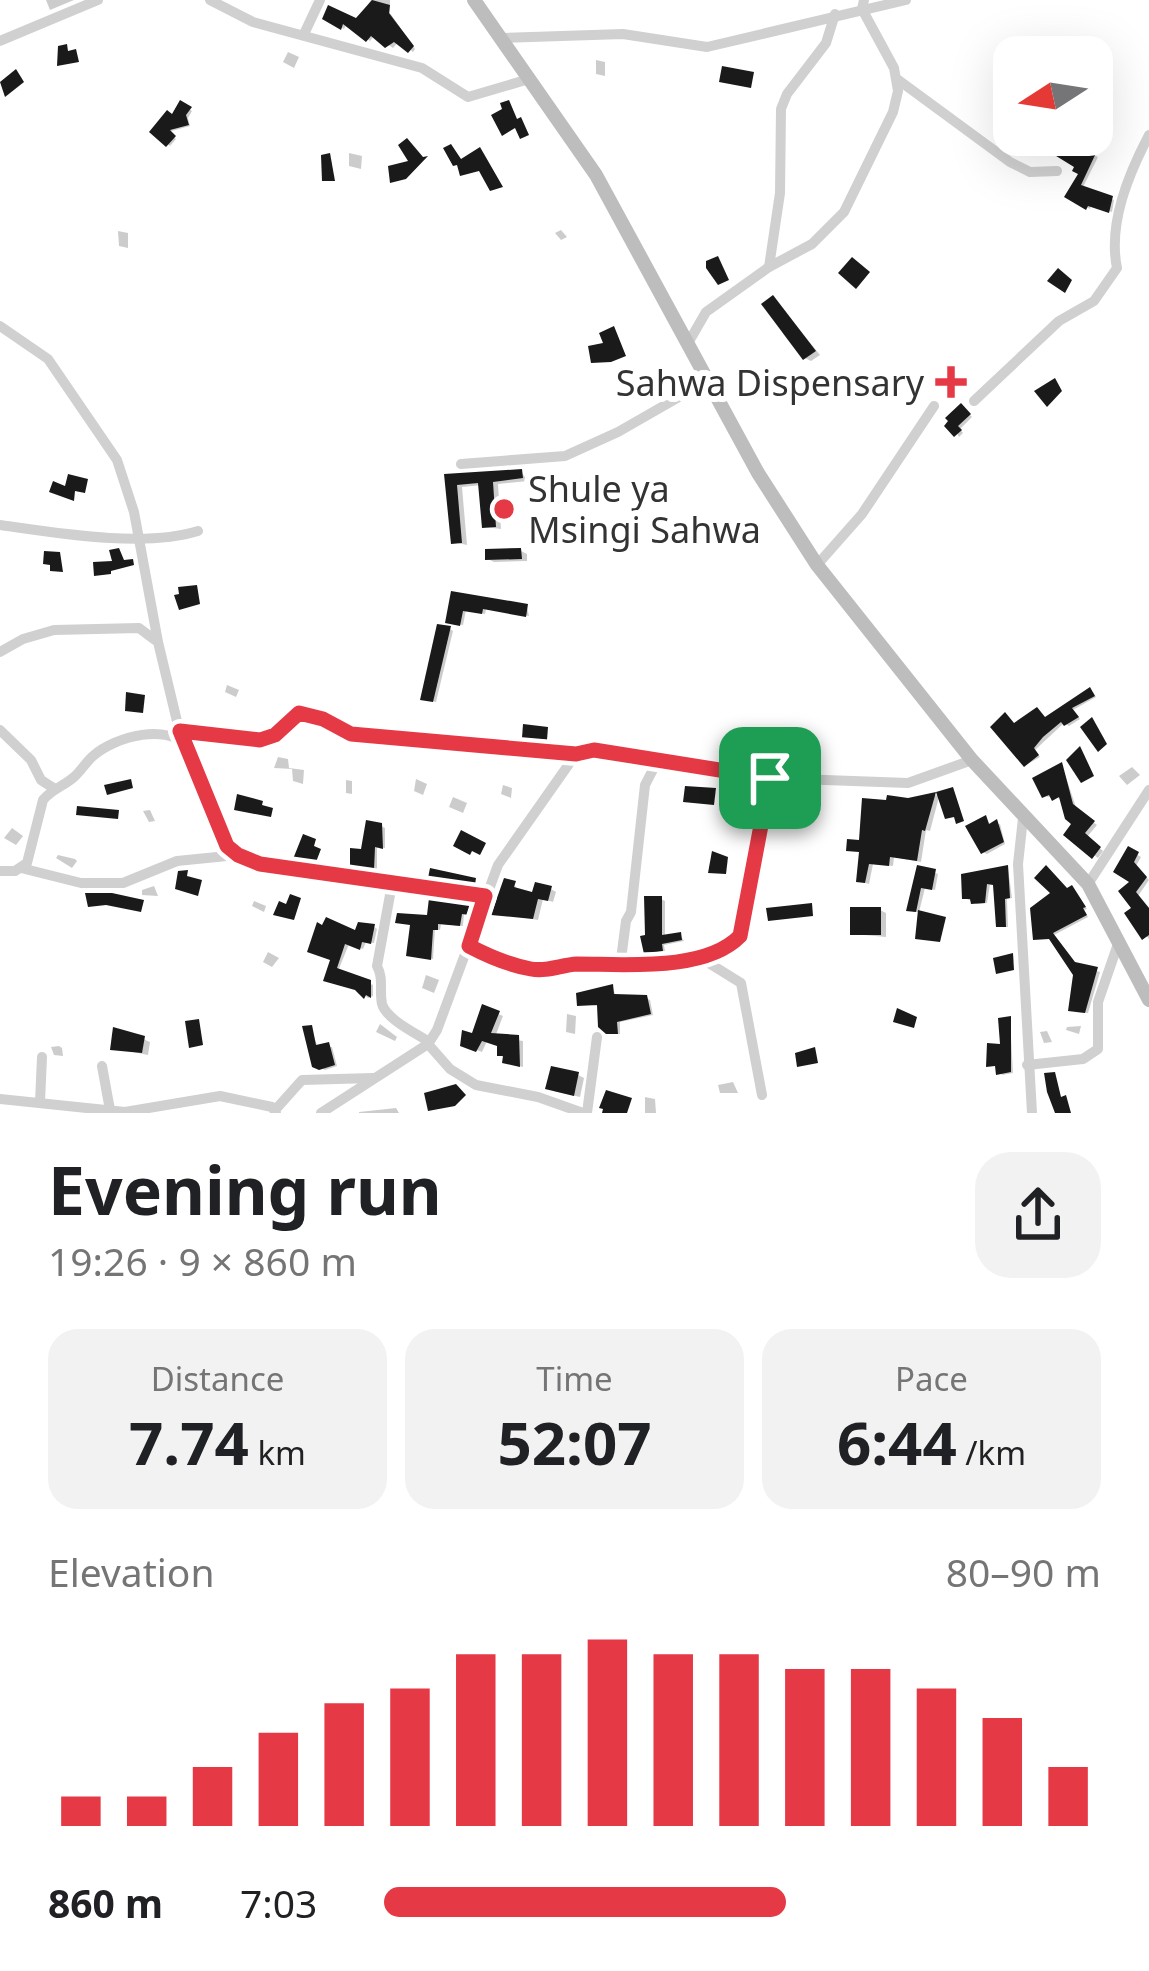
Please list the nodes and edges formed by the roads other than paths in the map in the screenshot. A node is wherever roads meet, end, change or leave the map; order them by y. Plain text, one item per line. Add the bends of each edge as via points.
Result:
1 (98, 0) edge
2 (210, 0) edge
3 (320, 0) edge
4 (474, 0) edge
5 (906, 0) edge
6 (863, 4) edge
7 (835, 14) junction
8 (304, 34) junction
9 (502, 38) junction
10 (0, 41) edge
11 (529, 79) junction
12 (897, 80) junction
13 (1149, 135) edge
14 (1057, 171) dead end
15 (769, 267) junction
16 (0, 326) edge
17 (687, 345) junction
18 (706, 381) junction
19 (974, 401) dead end
20 (934, 406) dead end
21 (461, 464) dead end
22 (0, 525) edge
23 (198, 531) dead end
24 (139, 538) junction
25 (817, 565) junction
26 (158, 643) junction
27 (0, 652) edge
28 (0, 730) edge
29 (181, 735) junction
30 (576, 754) junction
31 (659, 758) junction
32 (973, 760) junction
33 (770, 778) junction
34 (55, 789) junction
35 (1149, 790) edge
36 (1023, 818) junction
37 (238, 855) junction
38 (21, 868) junction
39 (0, 871) edge
40 (392, 884) junction
41 (1088, 884) junction
42 (485, 896) junction
43 (1119, 941) junction
44 (469, 946) junction
45 (699, 957) junction
46 (620, 967) junction
47 (1144, 976) edge
48 (1149, 1000) edge
49 (597, 1037) dead end
50 (428, 1043) junction
51 (42, 1057) dead end
52 (1027, 1065) junction
53 (102, 1066) dead end
54 (374, 1078) junction
55 (762, 1095) dead end
56 (0, 1099) edge
57 (40, 1102) junction
58 (110, 1110) edge
59 (276, 1111) edge
60 (582, 1112) edge
61 (321, 1113) edge
62 (1032, 1113) edge

1 - 10 street
2 - 8 street via 253,22
3 - 8 street
4 - 9 main road
5 - 6 street
6 - 7 street
6 - 12 street
7 - 9 street via 706,46 623,34
7 - 15 street via 826,43 781,109
8 - 11 street via 422,68 468,97
9 - 11 main road
11 - 17 main road via 596,175
12 - 14 street via 1010,162 1030,172
12 - 15 street via 892,112 844,212 812,244
13 - 19 street via 1112,236 1117,268 1094,301 1060,321
15 - 17 street via 706,312
16 - 24 street via 48,359 117,460
17 - 18 main road
18 - 21 street via 565,456
18 - 25 main road
20 - 25 street via 862,514
22 - 24 street
23 - 24 street
24 - 26 street
25 - 32 main road
26 - 27 street via 139,628 54,631
26 - 29 street
28 - 34 street
29 - 30 street via 260,740 299,713 351,734
29 - 34 street via 138,736 102,750
29 - 37 street via 220,832
30 - 31 street
30 - 42 street
31 - 33 street
31 - 46 street via 645,785
32 - 33 street via 908,783
32 - 36 main road
33 - 45 street via 740,936
34 - 38 street via 40,805 32,858
35 - 41 street
36 - 41 main road
36 - 52 street
37 - 38 street via 177,861 123,883 81,883
37 - 40 street
38 - 39 street
40 - 42 street
40 - 50 street via 377,966 382,1004
41 - 43 main road
42 - 44 street
43 - 47 main road
43 - 52 street via 1098,1002 1098,1049 1084,1059
44 - 46 street via 536,970
44 - 50 street
45 - 46 street
45 - 55 street via 741,983
47 - 48 main road
49 - 60 street
50 - 54 street
50 - 60 street via 476,1085
51 - 57 street
52 - 62 street
53 - 58 street
54 - 59 street via 312,1077
54 - 61 street
56 - 57 street
57 - 58 street
58 - 59 street via 220,1096

